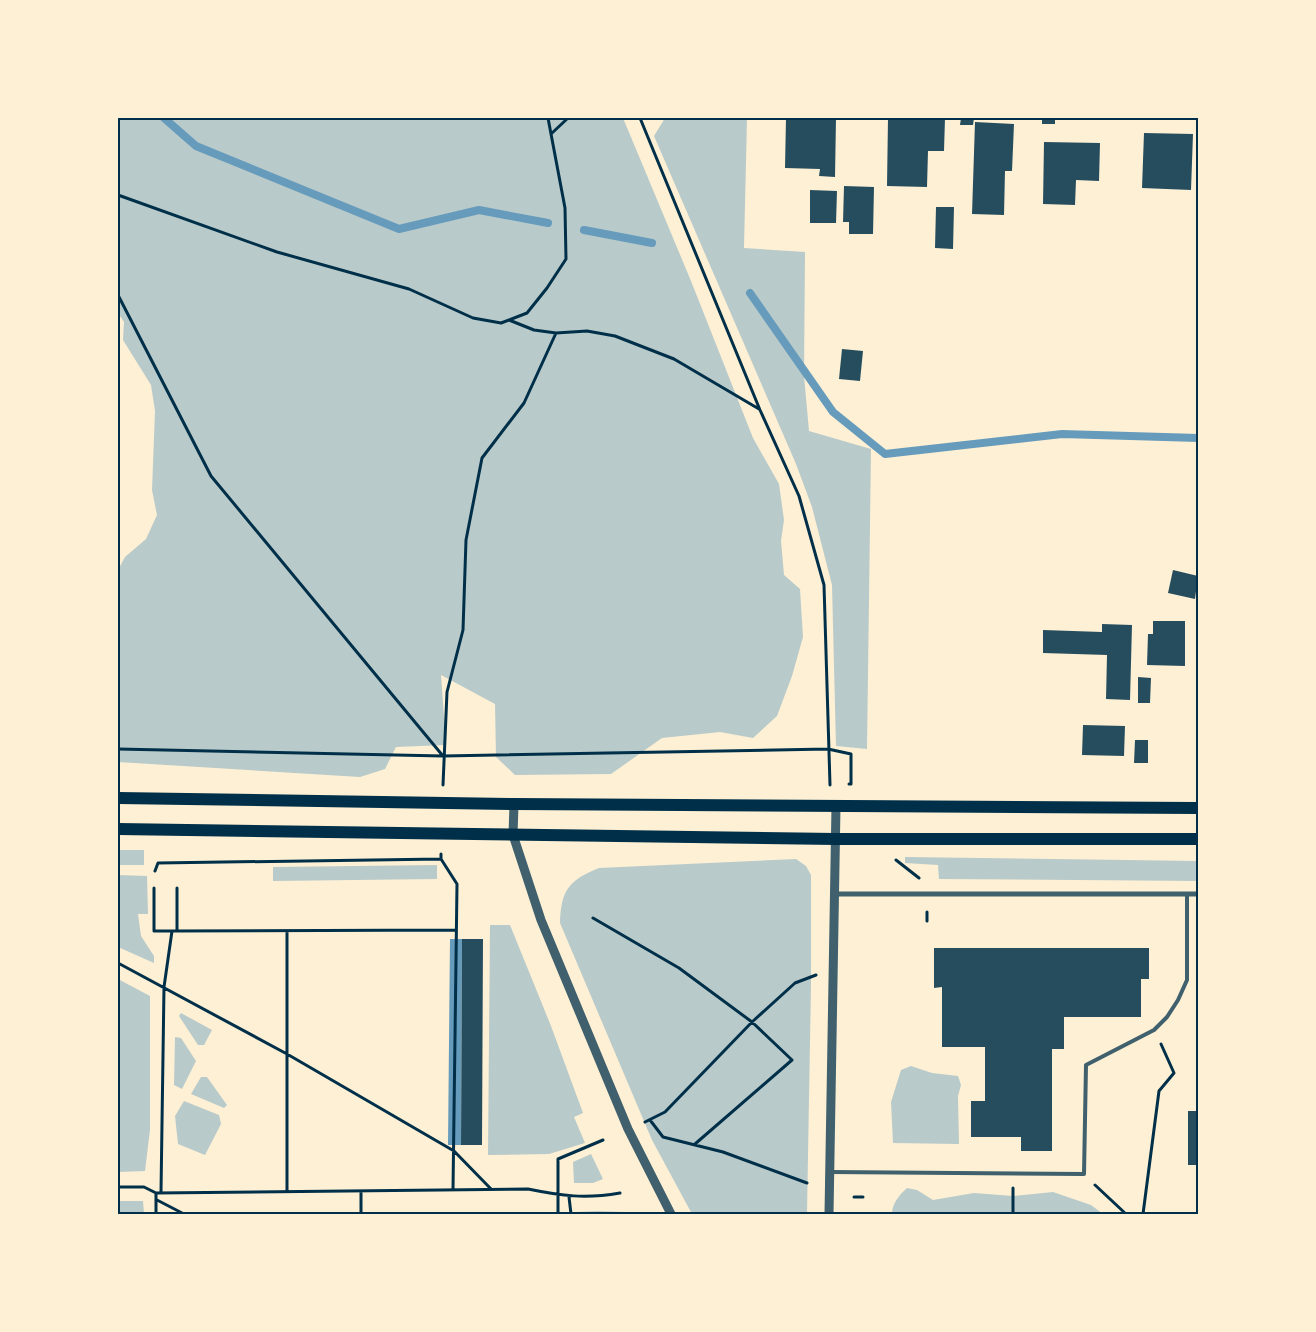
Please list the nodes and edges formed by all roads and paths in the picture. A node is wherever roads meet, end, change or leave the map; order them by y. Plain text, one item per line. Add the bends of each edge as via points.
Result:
1 (548, 118) edge
2 (568, 118) edge
3 (640, 118) edge
4 (551, 135) junction
5 (118, 195) edge
6 (118, 295) edge
7 (508, 320) junction
8 (556, 333) junction
9 (760, 410) junction
10 (118, 749) edge
11 (828, 749) junction
12 (443, 756) junction
13 (836, 784) dead end
14 (844, 784) dead end
15 (442, 790) dead end
16 (118, 798) edge
17 (514, 804) junction
18 (836, 806) junction
19 (1198, 808) edge
20 (118, 829) edge
21 (514, 835) junction
22 (836, 839) junction
23 (1198, 839) edge
24 (441, 854) dead end
25 (892, 856) dead end
26 (441, 859) junction
27 (155, 871) dead end
28 (927, 883) dead end
29 (154, 888) dead end
30 (177, 888) dead end
31 (835, 894) junction
32 (1187, 894) junction
33 (1198, 894) edge
34 (927, 912) dead end
35 (593, 918) dead end
36 (927, 921) dead end
37 (456, 930) junction
38 (174, 931) junction
39 (286, 931) junction
40 (118, 963) edge
41 (833, 972) junction
42 (164, 987) junction
43 (752, 1022) junction
44 (1154, 1030) junction
45 (287, 1054) junction
46 (650, 1120) junction
47 (644, 1122) dead end
48 (603, 1140) dead end
49 (695, 1144) junction
50 (454, 1151) junction
51 (830, 1172) junction
52 (1013, 1174) junction
53 (1084, 1174) junction
54 (807, 1183) dead end
55 (118, 1187) edge
56 (453, 1190) junction
57 (491, 1190) junction
58 (287, 1191) junction
59 (361, 1191) junction
60 (161, 1192) junction
61 (156, 1193) junction
62 (620, 1193) dead end
63 (558, 1195) junction
64 (569, 1197) junction
65 (854, 1197) dead end
66 (863, 1198) dead end
67 (156, 1200) junction
68 (156, 1214) edge
69 (184, 1214) edge
70 (361, 1214) edge
71 (558, 1214) edge
72 (571, 1214) edge
73 (671, 1214) edge
74 (829, 1214) edge
75 (1013, 1214) edge
76 (1126, 1214) edge
77 (1143, 1214) edge

1 - 4 path
2 - 4 path
3 - 9 path
4 - 7 path via 565,208 566,259 527,313
5 - 7 path via 277,252 409,289 473,318 501,323
6 - 12 path via 211,476
7 - 8 path via 534,330
8 - 9 path via 586,331 615,336 674,358
8 - 12 path via 524,403 482,458 466,540 463,630 447,692
9 - 11 path via 800,496 824,585
10 - 12 path
11 - 12 path
11 - 13 path via 828,785
11 - 14 path via 851,754 851,784
12 - 15 path
16 - 17 main road
17 - 18 main road
17 - 21 street
18 - 19 main road
18 - 22 street
20 - 21 main road
21 - 22 main road
21 - 73 street via 540,920 628,1129
22 - 23 main road
22 - 31 street
24 - 26 path
25 - 28 path
26 - 27 path via 158,863
26 - 37 path via 457,884
29 - 38 path via 154,931
30 - 38 path
31 - 32 street
31 - 41 street
32 - 33 street
32 - 44 lane via 1187,980 1168,1017
34 - 36 path
35 - 43 path via 679,968
37 - 39 path
37 - 50 path
38 - 39 path
38 - 42 path
39 - 45 path
40 - 42 path
41 - 43 path via 812,975 795,983
41 - 51 street
42 - 45 path
42 - 60 path
43 - 46 path via 665,1112
43 - 49 path via 792,1060
44 - 53 lane via 1086,1065
44 - 77 path via 1174,1073 1159,1092
45 - 50 path
45 - 58 path
46 - 47 path
46 - 49 path via 663,1136
48 - 63 path via 558,1160
49 - 54 path
50 - 56 path
50 - 57 path
51 - 52 lane
51 - 74 street
52 - 53 lane
52 - 75 path
53 - 76 path
55 - 61 path via 144,1187
56 - 57 path
56 - 59 path
57 - 63 path via 528,1189
58 - 59 path
58 - 60 path
59 - 70 path
60 - 61 path
61 - 67 path
62 - 64 path
63 - 64 path
63 - 71 path
64 - 72 path
65 - 66 path
67 - 68 path
67 - 69 path

